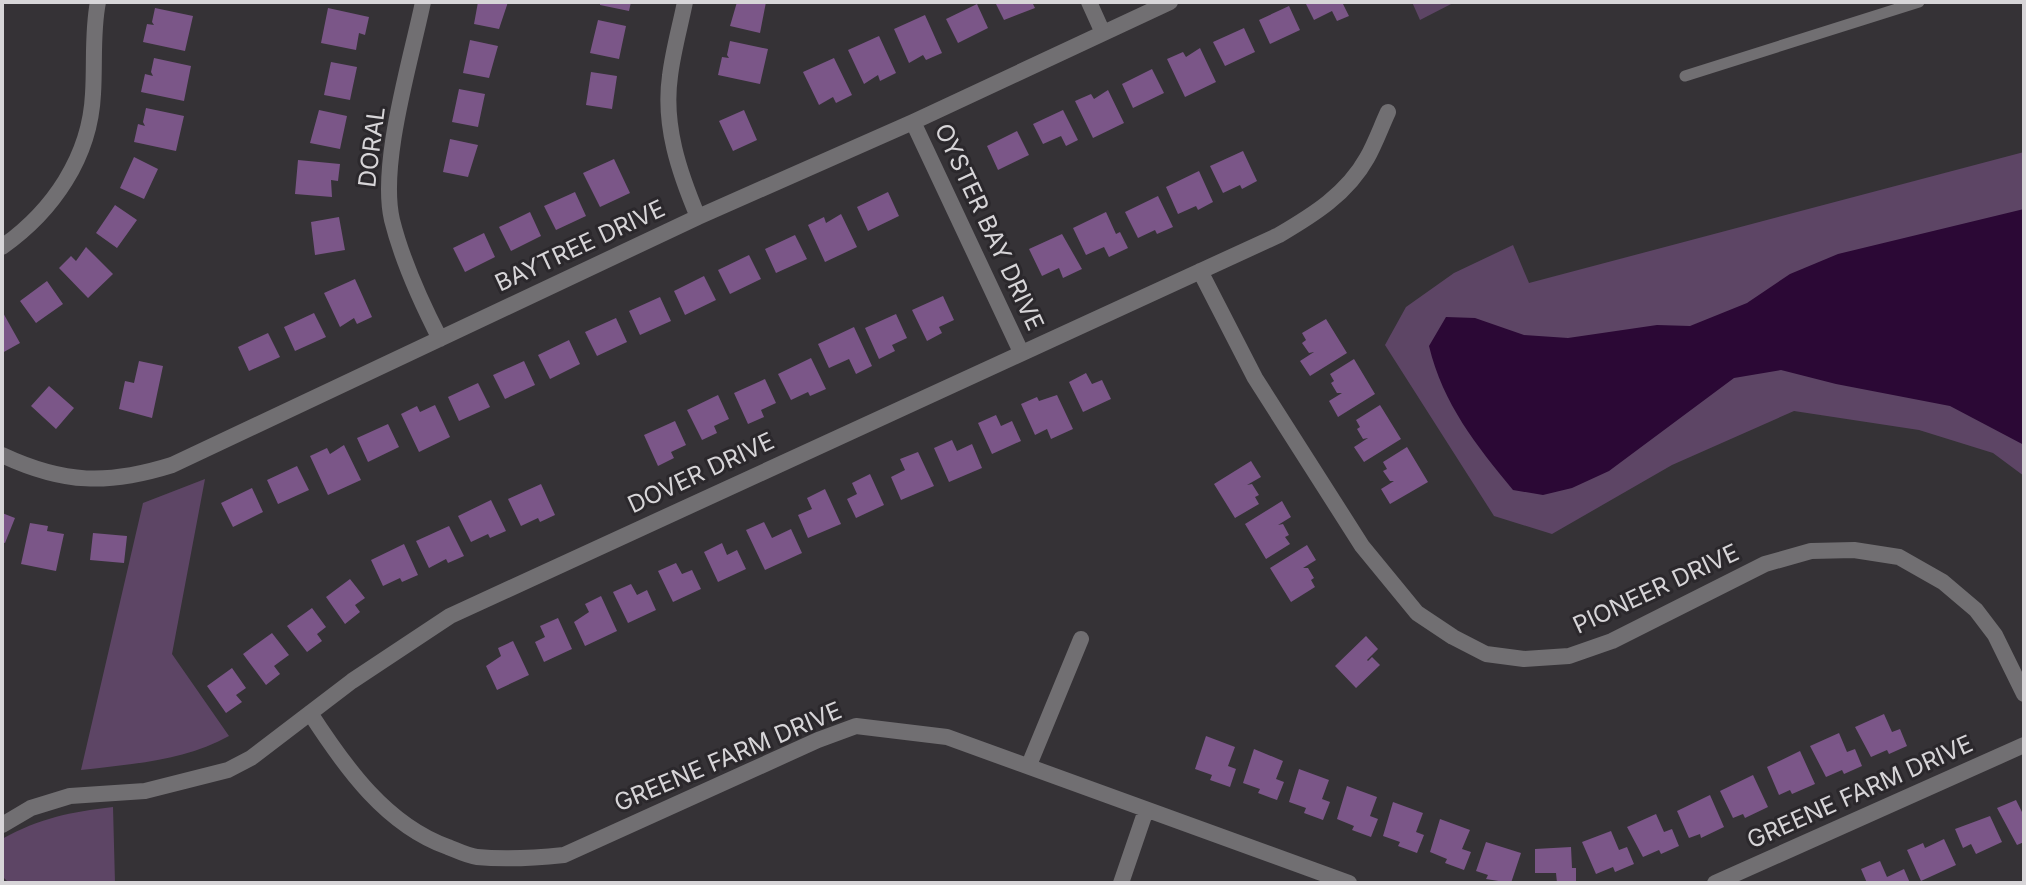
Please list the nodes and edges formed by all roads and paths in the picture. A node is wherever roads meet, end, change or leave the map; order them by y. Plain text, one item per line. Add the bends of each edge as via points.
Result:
1 (98, 2) edge
2 (423, 2) edge
3 (685, 2) edge
4 (1089, 2) edge
5 (1170, 2) edge
6 (1919, 2) edge
7 (1103, 33) junction
8 (1685, 76) dead end
9 (1388, 112) dead end
10 (913, 122) junction
11 (698, 217) junction
12 (2, 247) edge
13 (1200, 271) junction
14 (440, 339) junction
15 (1021, 352) junction
16 (2, 455) edge
17 (1081, 639) dead end
18 (2024, 694) edge
19 (310, 713) junction
20 (2024, 745) edge
21 (1029, 765) junction
22 (1146, 810) junction
23 (2, 825) edge
24 (1121, 883) edge
25 (1349, 883) edge
26 (1715, 883) edge

1 - 12 street via 87,139 67,181
2 - 14 street, DORAL via 391,151 389,195 401,249
3 - 11 street via 669,78 668,118 674,152
4 - 7 street
5 - 7 street, BAYTREE DRIVE
6 - 8 lane
7 - 10 street, BAYTREE DRIVE
9 - 13 street, DOVER DRIVE via 1367,158 1320,210
10 - 11 street, BAYTREE DRIVE
10 - 15 street, OYSTER BAY DRIVE
11 - 14 street, BAYTREE DRIVE
13 - 15 street, DOVER DRIVE
13 - 18 street, PIONEER DRIVE via 1255,378 1362,546 1417,613 1486,654 1524,659 1569,656 1612,641 1765,564 1811,551 1854,550 1899,557 1965,600 1986,620
14 - 16 street, BAYTREE DRIVE via 172,465 137,476 50,474
15 - 19 street, DOVER DRIVE via 450,616
17 - 21 street
19 - 21 street, GREENE FARM DRIVE via 391,816 427,840 474,857 564,855 856,726 947,737
19 - 23 street, DOVER DRIVE via 228,770 145,791 70,796 31,808
20 - 26 street, GREENE FARM DRIVE
21 - 22 street, GREENE FARM DRIVE
22 - 24 street
22 - 25 street, GREENE FARM DRIVE

